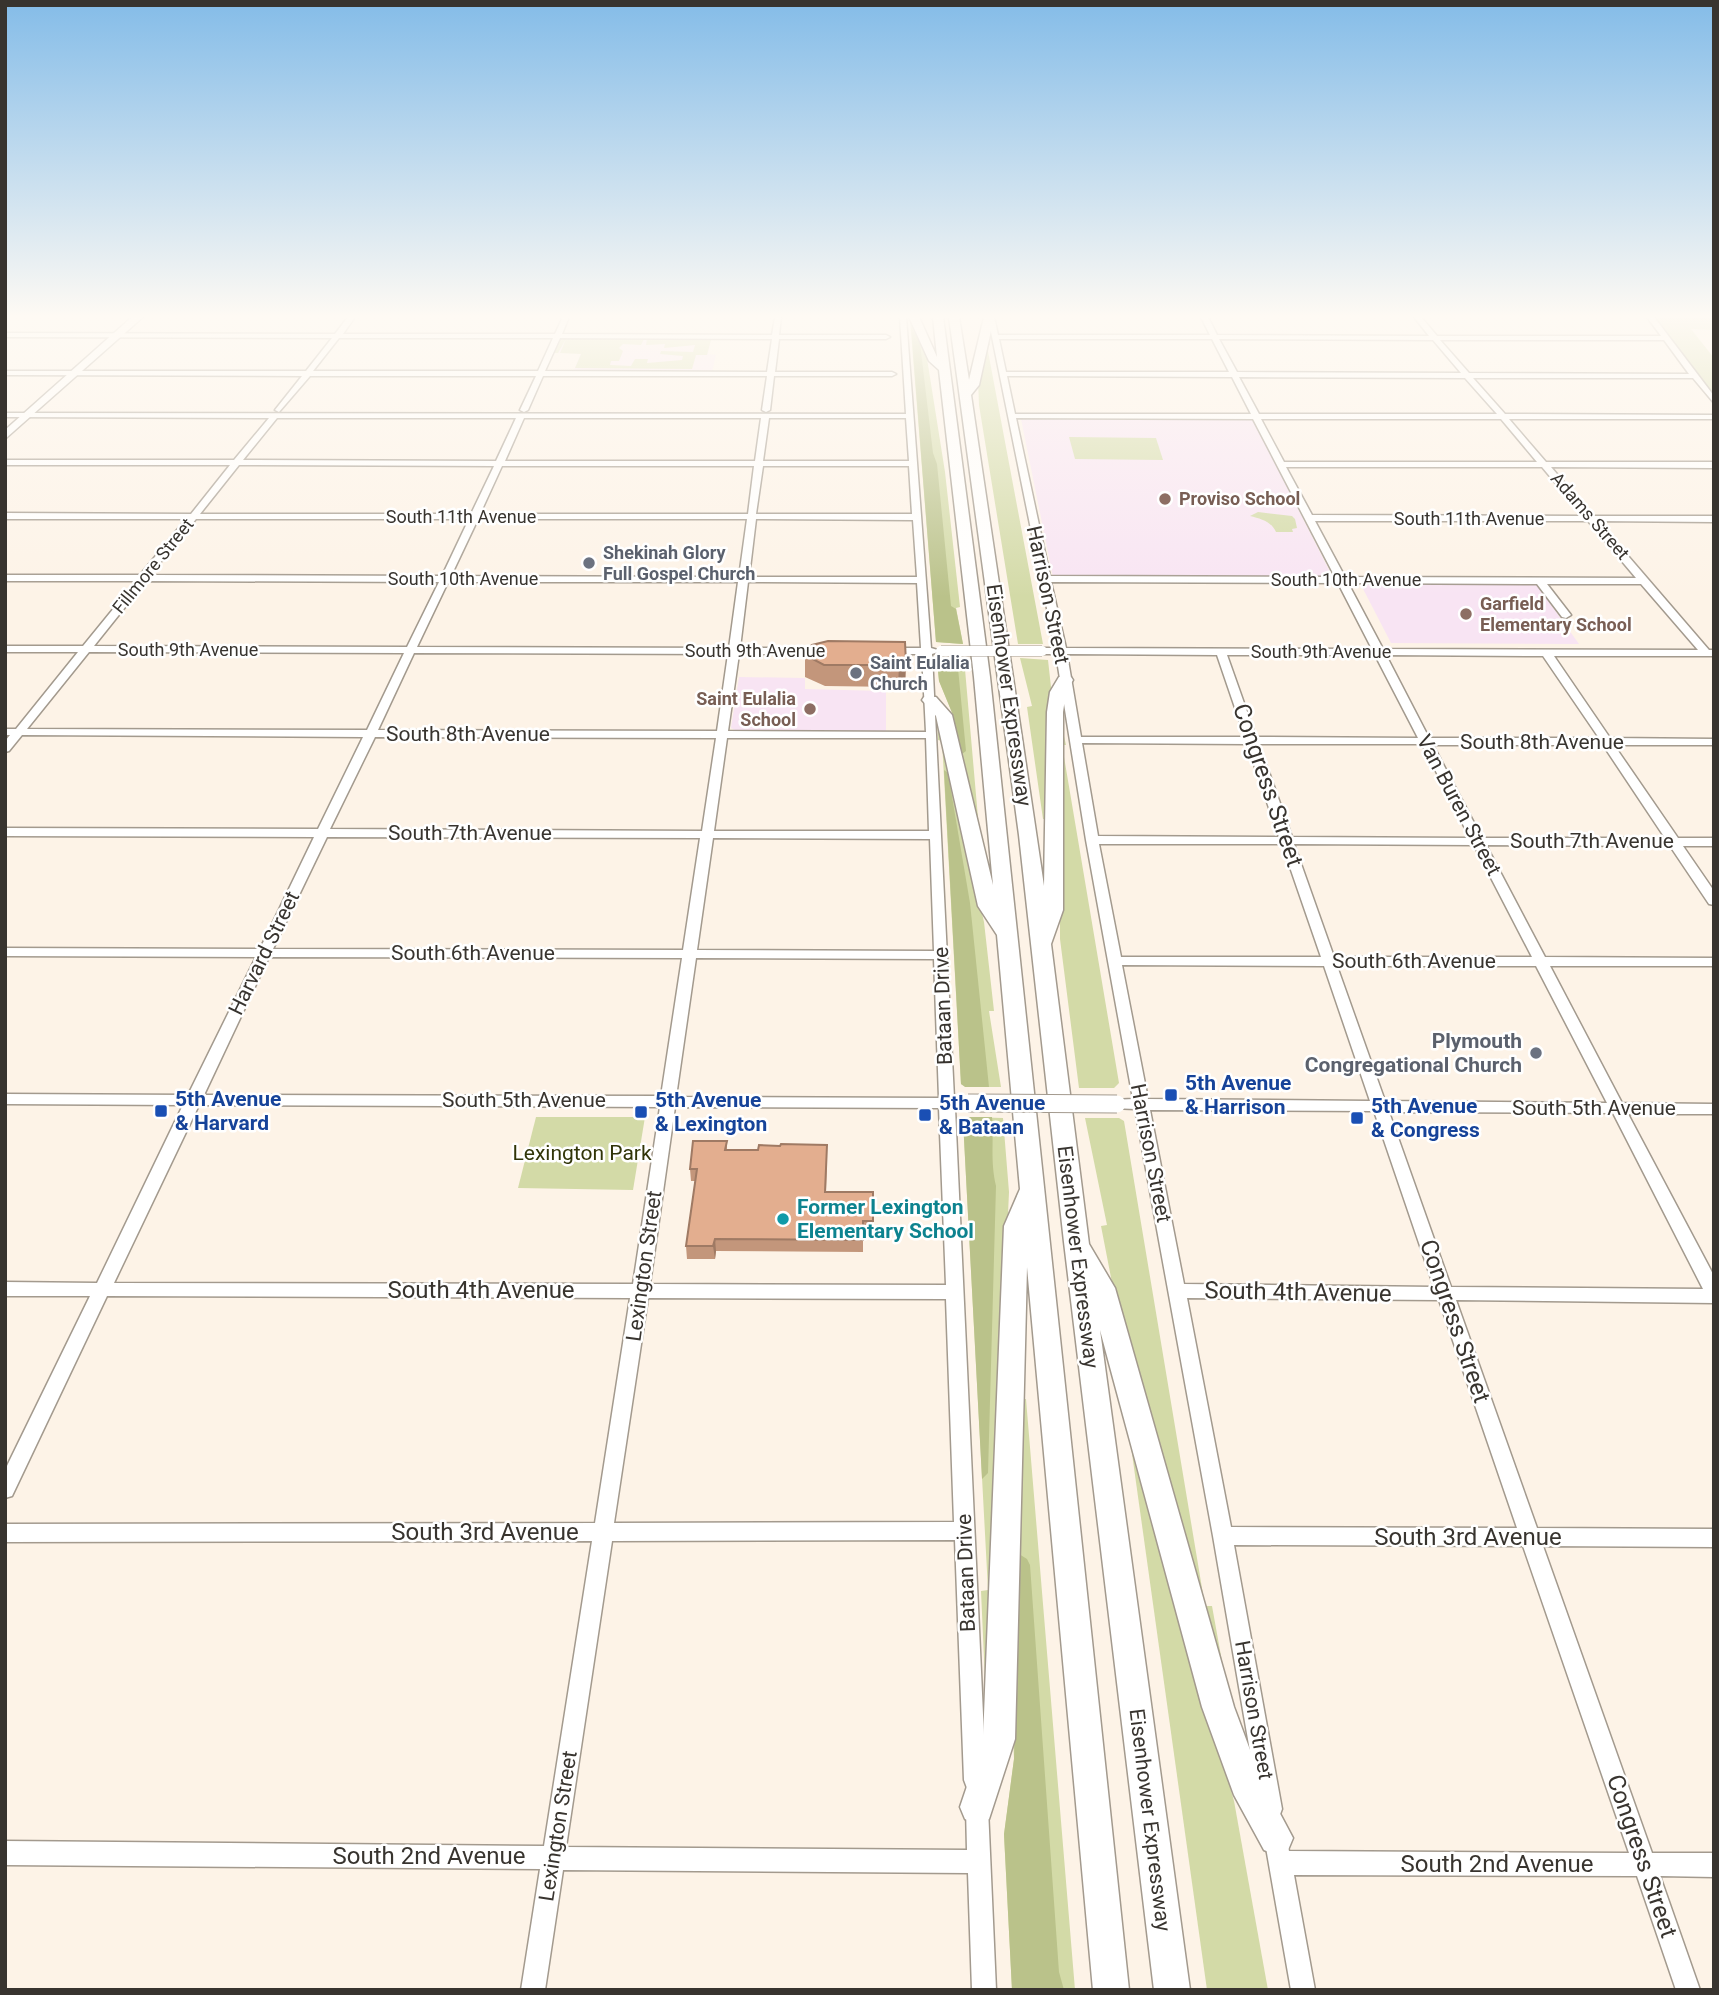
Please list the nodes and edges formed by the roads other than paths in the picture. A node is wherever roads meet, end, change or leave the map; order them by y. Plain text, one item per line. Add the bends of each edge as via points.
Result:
1 (34, 410) edge
2 (279, 410) edge
3 (523, 410) edge
4 (910, 410) edge
5 (949, 410) edge
6 (968, 410) edge
7 (1010, 410) edge
8 (1252, 410) edge
9 (1497, 410) edge
10 (277, 413) junction
11 (522, 413) junction
12 (765, 413) junction
13 (5, 415) edge
14 (29, 415) junction
15 (910, 416) junction
16 (1011, 416) junction
17 (1256, 417) junction
18 (1503, 417) junction
19 (1714, 417) edge
20 (5, 436) edge
21 (5, 462) edge
22 (237, 462) junction
23 (499, 463) junction
24 (758, 463) junction
25 (913, 464) junction
26 (1281, 464) junction
27 (1545, 464) junction
28 (1714, 465) edge
29 (5, 516) edge
30 (193, 516) junction
31 (474, 516) junction
32 (751, 517) junction
33 (916, 517) junction
34 (1309, 518) junction
35 (1591, 519) junction
36 (1714, 519) edge
37 (5, 578) edge
38 (143, 578) junction
39 (445, 579) junction
40 (743, 579) junction
41 (1046, 579) junction
42 (920, 580) junction
43 (1341, 580) junction
44 (1540, 580) junction
45 (1646, 581) junction
46 (1566, 615) dead end
47 (5, 649) edge
48 (86, 649) junction
49 (411, 650) junction
50 (734, 651) junction
51 (833, 651) edge
52 (874, 651) edge
53 (934, 651) junction
54 (1061, 651) junction
55 (1222, 652) junction
56 (1379, 652) junction
57 (1546, 652) junction
58 (1710, 653) edge
59 (1065, 680) junction
60 (930, 700) junction
61 (5, 732) edge
62 (19, 732) junction
63 (370, 733) junction
64 (722, 734) junction
65 (932, 735) junction
66 (1076, 740) junction
67 (1252, 741) junction
68 (1426, 741) junction
69 (1606, 742) junction
70 (1714, 742) edge
71 (5, 749) edge
72 (5, 832) edge
73 (323, 832) junction
74 (707, 834) junction
75 (935, 835) junction
76 (1092, 840) junction
77 (1287, 840) junction
78 (1478, 841) junction
79 (1674, 842) junction
80 (1714, 842) edge
81 (1714, 901) edge
82 (1007, 936) junction
83 (1041, 948) junction
84 (5, 952) edge
85 (265, 952) junction
86 (689, 953) junction
87 (941, 955) junction
88 (1115, 961) junction
89 (1329, 961) junction
90 (1541, 962) junction
91 (1714, 962) edge
92 (5, 1099) edge
93 (194, 1099) junction
94 (668, 1101) junction
95 (947, 1103) junction
96 (1142, 1104) junction
97 (1380, 1106) junction
98 (1617, 1108) junction
99 (1714, 1109) edge
100 (1032, 1189) junction
101 (1076, 1242) junction
102 (5, 1289) edge
103 (102, 1289) junction
104 (640, 1291) junction
105 (1177, 1291) junction
106 (956, 1292) junction
107 (1445, 1293) junction
108 (1714, 1294) edge
109 (5, 1490) edge
110 (964, 1531) junction
111 (604, 1532) junction
112 (5, 1533) edge
113 (1223, 1536) junction
114 (1530, 1537) junction
115 (1714, 1538) edge
116 (977, 1807) junction
117 (1278, 1851) junction
118 (5, 1853) edge
119 (554, 1857) junction
120 (979, 1861) junction
121 (1645, 1865) junction
122 (1714, 1865) edge
123 (533, 1990) edge
124 (984, 1990) edge
125 (1111, 1990) edge
126 (1172, 1990) edge
127 (1303, 1990) edge
128 (1688, 1990) edge

1 - 14 main road
2 - 10 street, Fillmore Street
3 - 11 street, Harvard Street
4 - 15 street, Bataan Drive
5 - 82 highway, Eisenhower Expressway via 982,677
6 - 83 highway, Eisenhower Expressway
7 - 16 street, Harrison Street
8 - 17 street, Van Buren Street
9 - 18 street, Adams Street
10 - 11 street
10 - 14 street
10 - 22 street, Fillmore Street
11 - 12 street
11 - 23 street, Harvard Street
12 - 15 street
12 - 24 street, Lexington Street
13 - 14 street
14 - 20 main road
15 - 25 street, Bataan Drive
16 - 17 street
16 - 41 street, Harrison Street
17 - 18 street
17 - 26 street, Van Buren Street
18 - 19 street
18 - 27 street, Adams Street
21 - 22 street
22 - 23 street
22 - 30 street, Fillmore Street
23 - 24 street
23 - 31 street, Harvard Street
24 - 25 street
24 - 32 street, Lexington Street
25 - 33 street, Bataan Drive
26 - 27 street
26 - 34 street, Van Buren Street
27 - 28 street
27 - 35 street, Adams Street
29 - 30 street, South 11th Avenue
30 - 31 street, South 11th Avenue
30 - 38 street, Fillmore Street
31 - 32 street, South 11th Avenue
31 - 39 street, Harvard Street
32 - 33 street, South 11th Avenue
32 - 40 street, Lexington Street
33 - 42 street, Bataan Drive
34 - 35 street, South 11th Avenue
34 - 43 street, Van Buren Street
35 - 36 street, South 11th Avenue
35 - 45 street, Adams Street
37 - 38 street, South 10th Avenue
38 - 39 street, South 10th Avenue
38 - 48 street, Fillmore Street
39 - 40 street, South 10th Avenue
39 - 49 street, Harvard Street
40 - 42 street, South 10th Avenue
40 - 50 street, Lexington Street
41 - 43 street, South 10th Avenue
41 - 54 street, Harrison Street
42 - 53 street, Bataan Drive
43 - 44 street, South 10th Avenue
43 - 56 street, Van Buren Street
44 - 45 street, South 10th Avenue
44 - 46 street
45 - 58 street, Adams Street
47 - 48 street, South 9th Avenue
48 - 49 street, South 9th Avenue
48 - 62 street, Fillmore Street
49 - 50 street, South 9th Avenue
49 - 63 street, Harvard Street
50 - 51 street, South 9th Avenue
50 - 64 street, Lexington Street
52 - 53 street, South 9th Avenue
53 - 54 street, South 9th Avenue, bridge
53 - 60 street, Bataan Drive
54 - 55 street, South 9th Avenue
54 - 59 street, Harrison Street
55 - 56 street, South 9th Avenue
55 - 67 street, Congress Street
56 - 57 street, South 9th Avenue
56 - 68 street, Van Buren Street
57 - 58 street, South 9th Avenue
57 - 69 street
59 - 66 street, Harrison Street
59 - 83 highway via 1055,712 1053,909
60 - 65 street, Bataan Drive
60 - 82 highway via 944,715 988,906
61 - 62 street, South 8th Avenue
62 - 63 street, South 8th Avenue
62 - 71 street, Fillmore Street
63 - 64 street, South 8th Avenue
63 - 73 street, Harvard Street
64 - 65 street, South 8th Avenue
64 - 74 street, Lexington Street
65 - 75 street, Bataan Drive
66 - 67 street, South 8th Avenue
66 - 76 street, Harrison Street
67 - 68 street, South 8th Avenue
67 - 77 street, Congress Street
68 - 69 street, South 8th Avenue
68 - 78 street, Van Buren Street
69 - 70 street, South 8th Avenue
69 - 79 street
72 - 73 street, South 7th Avenue
73 - 74 street, South 7th Avenue
73 - 85 street, Harvard Street
74 - 75 street, South 7th Avenue
74 - 86 street, Lexington Street
75 - 87 street, Bataan Drive
76 - 77 street, South 7th Avenue
76 - 88 street, Harrison Street
77 - 78 street, South 7th Avenue
77 - 89 street, Congress Street
78 - 79 street, South 7th Avenue
78 - 90 street, Van Buren Street
79 - 80 street, South 7th Avenue
79 - 81 street
82 - 100 highway, Eisenhower Expressway
83 - 101 highway, Eisenhower Expressway
84 - 85 street, South 6th Avenue
85 - 86 street, South 6th Avenue
85 - 93 street, Harvard Street
86 - 87 street, South 6th Avenue
86 - 94 street, Lexington Street
87 - 95 street, Bataan Drive
88 - 89 street, South 6th Avenue
88 - 96 street, Harrison Street
89 - 90 street, South 6th Avenue
89 - 97 street, Congress Street
90 - 91 street, South 6th Avenue
90 - 98 street, Van Buren Street
92 - 93 street, South 5th Avenue
93 - 94 street, South 5th Avenue
93 - 103 street, Harvard Street
94 - 95 street, South 5th Avenue
94 - 104 street, Lexington Street
95 - 96 street, South 5th Avenue, bridge
95 - 106 street, Bataan Drive
96 - 97 street, South 5th Avenue
96 - 105 street, Harrison Street
97 - 98 street, South 5th Avenue
97 - 107 street, Congress Street
98 - 99 street, South 5th Avenue
98 - 108 street, Van Buren Street
100 - 116 highway via 1016,1226 999,1739
100 - 125 highway, Eisenhower Expressway
101 - 117 highway via 1102,1288 1218,1707
101 - 126 highway, Eisenhower Expressway
102 - 103 street, South 4th Avenue
103 - 104 street, South 4th Avenue
103 - 109 street, Harvard Street
104 - 106 street, South 4th Avenue
104 - 111 street, Lexington Street
105 - 107 street, South 4th Avenue
105 - 113 street, Harrison Street
106 - 110 street, Bataan Drive
107 - 108 street, South 4th Avenue
107 - 114 street, Congress Street
110 - 111 street, South 3rd Avenue
110 - 116 street, Bataan Drive
111 - 112 street, South 3rd Avenue
111 - 119 street, Lexington Street
113 - 114 street, South 3rd Avenue
113 - 117 street, Harrison Street
114 - 115 street, South 3rd Avenue
114 - 121 street, Congress Street
116 - 120 street, Bataan Drive
117 - 121 street, South 2nd Avenue
117 - 127 street, Harrison Street
118 - 119 street, South 2nd Avenue
119 - 120 street, South 2nd Avenue
119 - 123 street, Lexington Street
120 - 124 street, Bataan Drive
121 - 122 street, South 2nd Avenue
121 - 128 street, Congress Street

